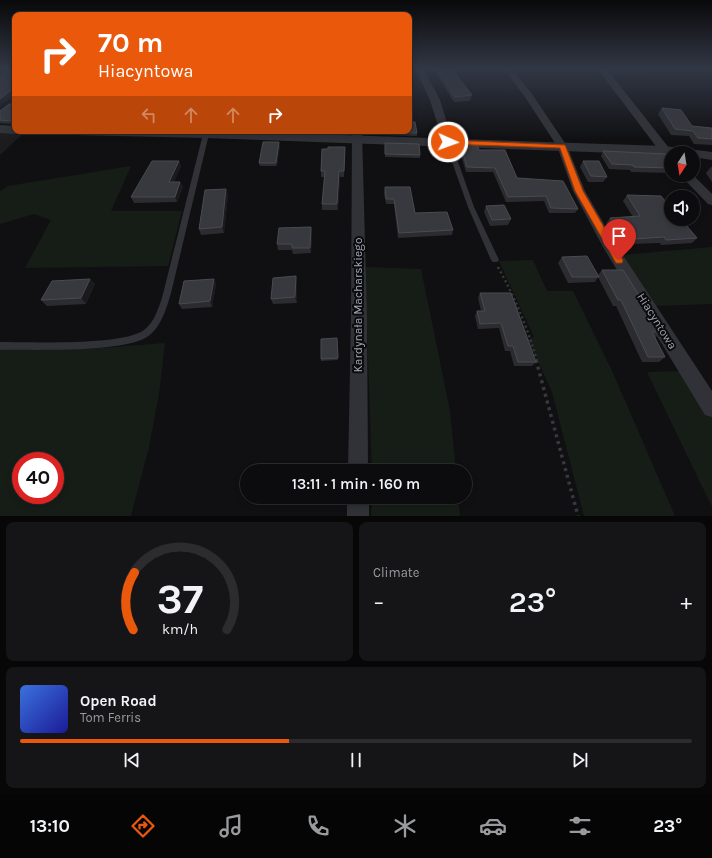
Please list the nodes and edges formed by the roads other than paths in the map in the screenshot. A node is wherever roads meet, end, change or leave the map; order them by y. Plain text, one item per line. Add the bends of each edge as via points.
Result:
1 (431, 92) edge
2 (526, 92) edge
3 (622, 92) edge
4 (0, 129) edge
5 (12, 130) edge
6 (206, 134) edge
7 (307, 134) edge
8 (357, 135) edge
9 (448, 142) junction
10 (562, 146) junction
11 (664, 150) edge
12 (664, 154) edge
13 (700, 154) edge
14 (712, 156) edge
15 (693, 182) edge
16 (712, 201) edge
17 (495, 260) road end
18 (0, 346) edge
19 (712, 408) edge
20 (358, 464) edge
21 (358, 504) edge
22 (358, 516) edge

1 - 9 street via 438,106
2 - 10 street, Hiacyntowa
3 - 11 street
4 - 5 street
6 - 18 lane via 161,314 154,326 135,340 90,345
7 - 8 street
8 - 9 street
8 - 20 street, Kardynała Macharskiego
9 - 10 street
9 - 17 lane
10 - 12 street
10 - 19 street, Hiacyntowa via 579,191 610,247
13 - 14 street
15 - 16 street
21 - 22 street

